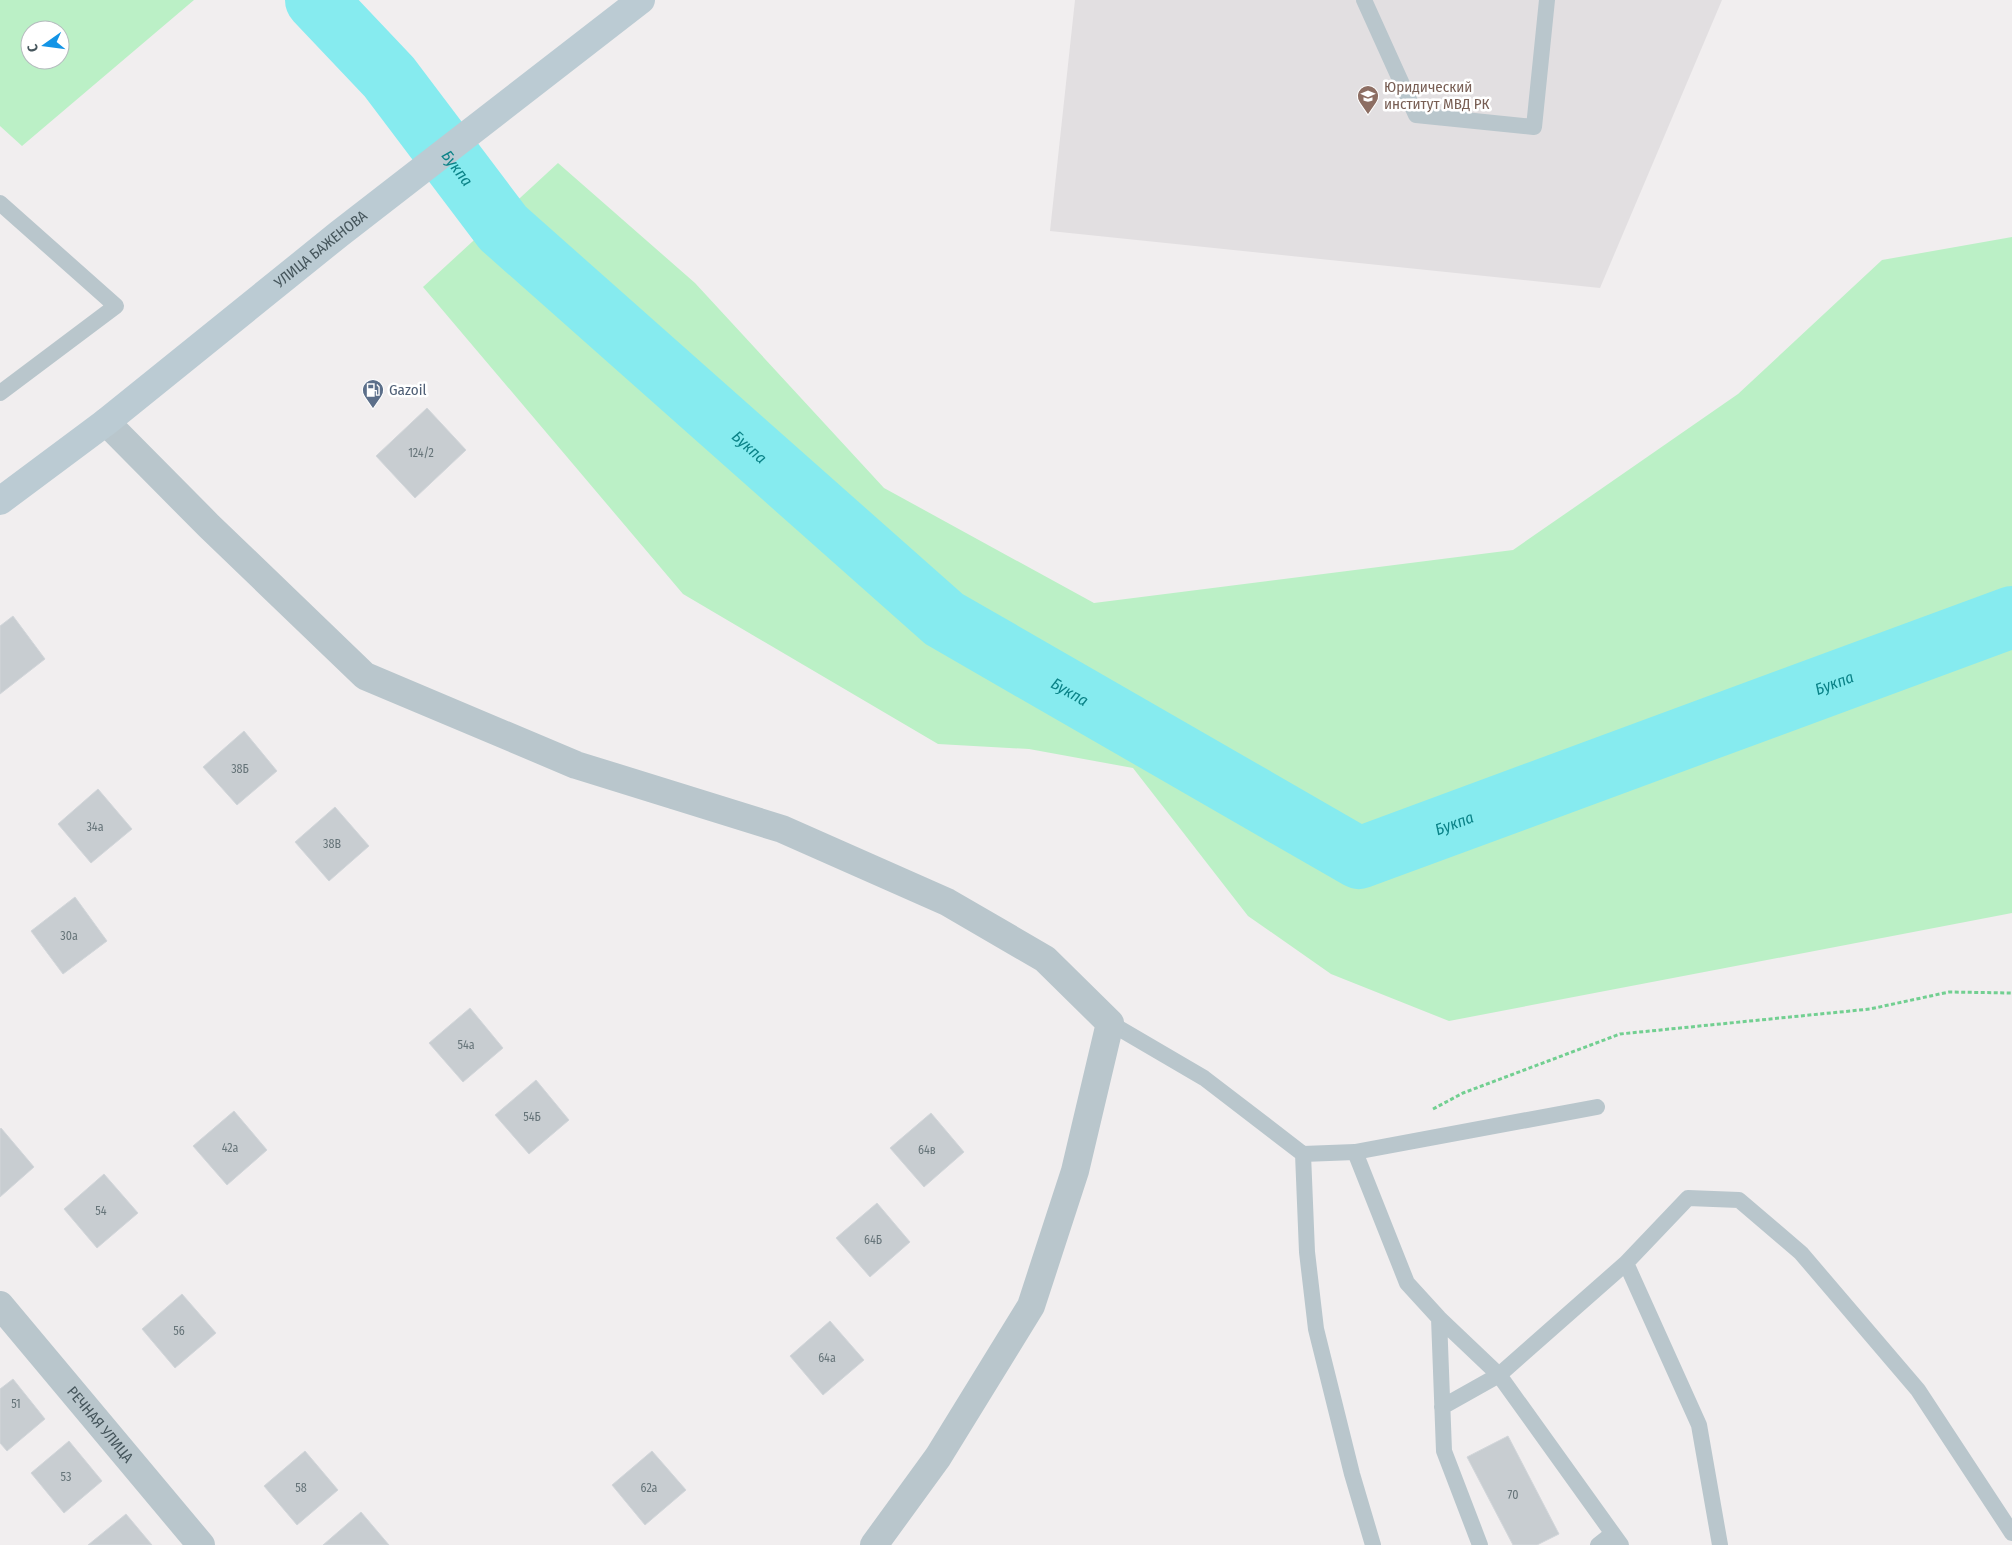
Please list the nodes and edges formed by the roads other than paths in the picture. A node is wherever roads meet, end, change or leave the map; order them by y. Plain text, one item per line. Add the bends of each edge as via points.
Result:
1 (641, 0) edge
2 (1364, 0) edge
3 (1547, 0) edge
4 (0, 203) edge
5 (0, 393) edge
6 (106, 422) junction
7 (0, 501) edge
8 (1110, 1023) junction
9 (1597, 1107) dead end
10 (1355, 1152) junction
11 (1303, 1154) junction
12 (1626, 1263) junction
13 (0, 1305) edge
14 (1439, 1318) junction
15 (1499, 1375) junction
16 (1442, 1407) junction
17 (2012, 1533) edge
18 (1616, 1539) edge
19 (201, 1545) edge
20 (874, 1545) edge
21 (1373, 1545) edge
22 (1480, 1545) edge
23 (1598, 1545) edge
24 (1720, 1545) edge

1 - 6 main road, УЛИЦА БАЖЕНОВА via 339,234
2 - 3 lane via 1416,115 1534,127
4 - 5 lane via 116,306
6 - 7 main road, УЛИЦА БАЖЕНОВА
6 - 8 street via 365,676 576,765 782,829 947,902 1045,959
8 - 11 lane via 1204,1078
8 - 20 street via 1075,1170 1030,1306 938,1457
9 - 10 lane
10 - 11 lane
10 - 14 lane via 1408,1283
11 - 21 lane via 1307,1252 1316,1329
12 - 15 lane
12 - 17 lane via 1688,1198 1739,1200 1801,1253 1918,1390
12 - 24 lane via 1699,1425
13 - 19 street, РЕЧНАЯ УЛИЦА
14 - 15 lane
14 - 16 lane
15 - 16 lane
15 - 18 lane
16 - 22 lane via 1444,1451
18 - 23 lane

